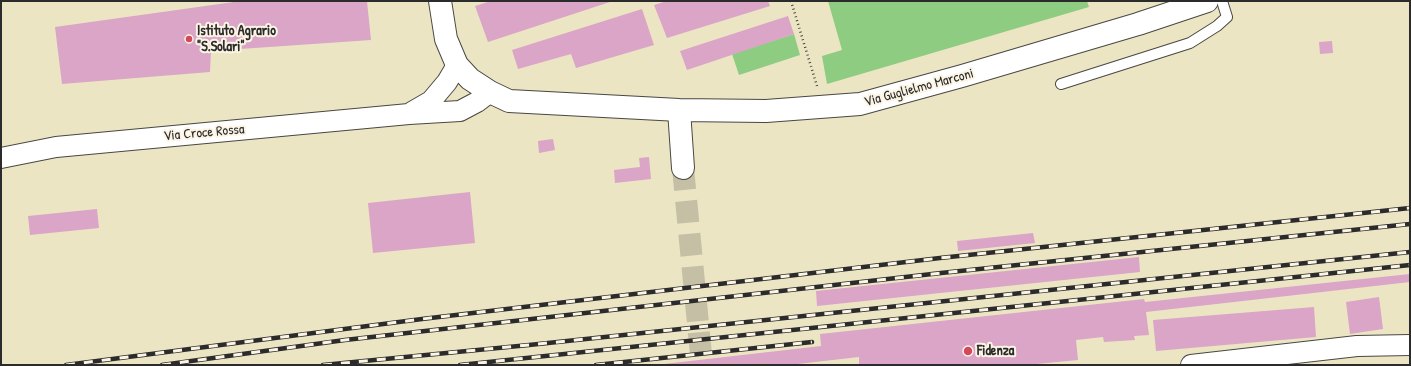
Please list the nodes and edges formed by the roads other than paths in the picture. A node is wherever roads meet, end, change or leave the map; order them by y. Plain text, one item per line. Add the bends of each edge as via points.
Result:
1 (440, 1) edge
2 (1207, 1) edge
3 (1222, 1) edge
4 (457, 65) junction
5 (1061, 84) dead end
6 (490, 92) junction
7 (679, 110) junction
8 (409, 114) junction
9 (1, 158) edge
10 (683, 168) tunnel mouth
11 (1404, 345) edge
12 (1191, 365) edge
13 (1306, 365) edge

1 - 4 street via 446,39
2 - 7 street, Via Guglielmo Marconi via 1138,24 860,104 766,111
3 - 5 lane via 1228,17 1190,43
4 - 6 street, Via Guglielmo Marconi via 470,79
4 - 8 street via 444,87 431,102
6 - 7 street, Via Guglielmo Marconi via 509,101
6 - 8 street, Via Croce Rossa via 460,111
7 - 10 street
8 - 9 street, Via Croce Rossa via 56,147
11 - 12 street via 1356,346
11 - 13 street

